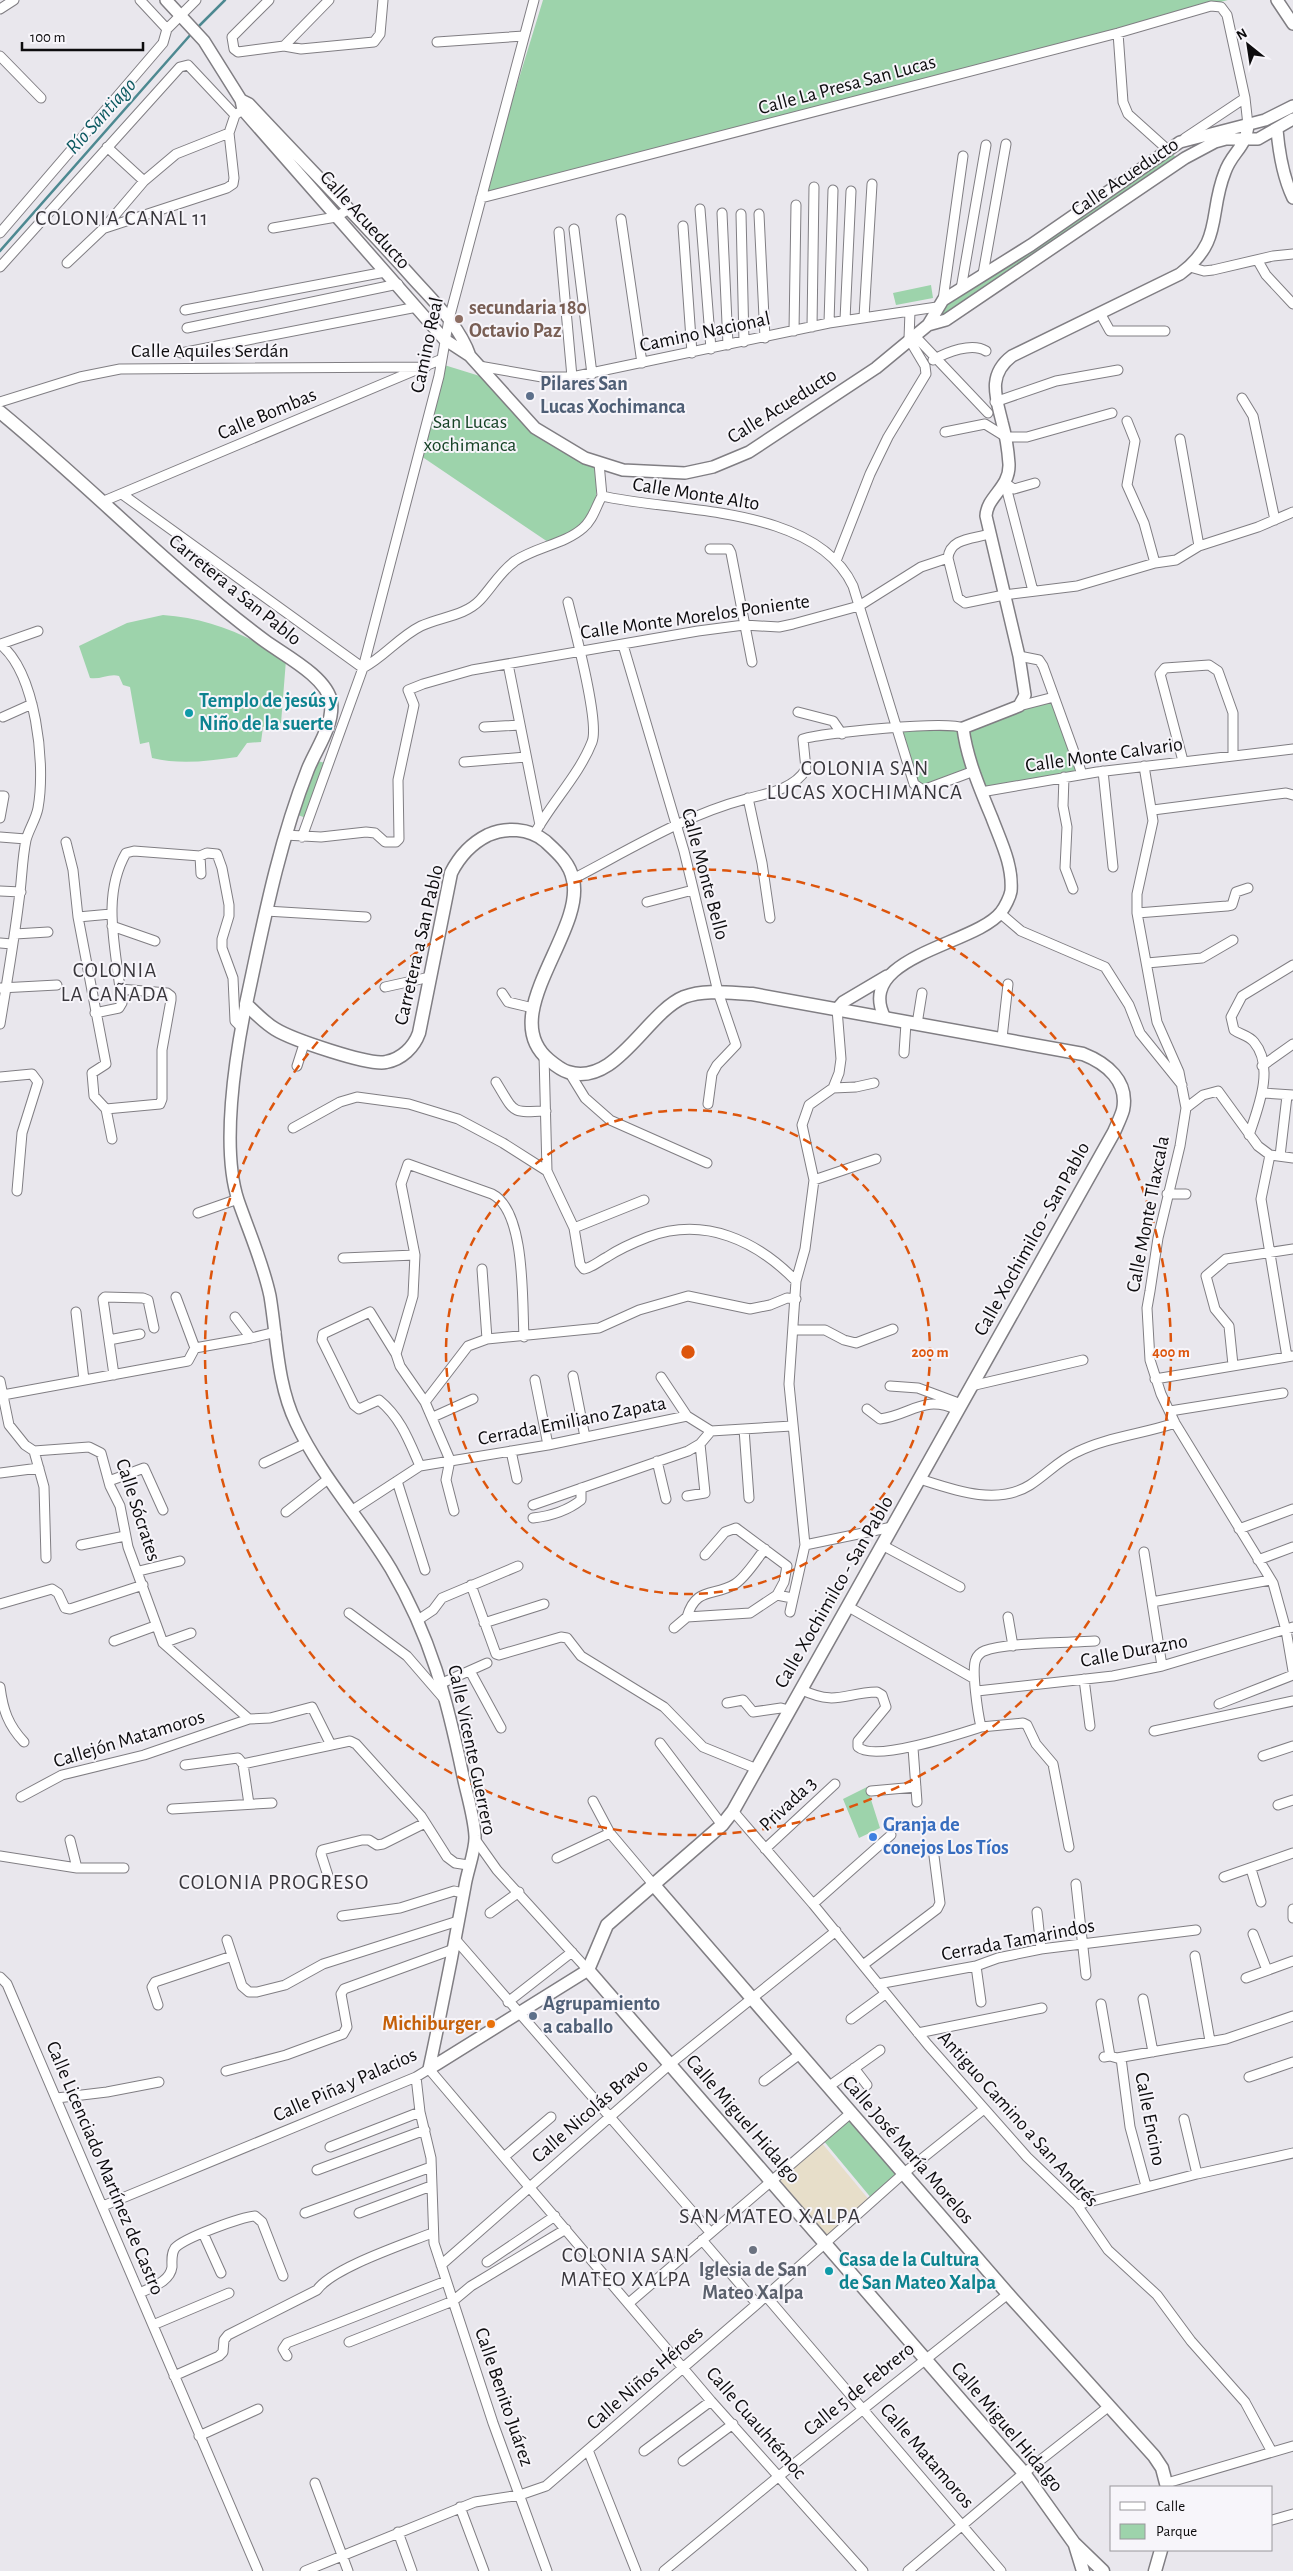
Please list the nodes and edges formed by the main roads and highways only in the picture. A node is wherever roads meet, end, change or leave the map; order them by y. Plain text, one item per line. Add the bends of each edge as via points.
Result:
1 (0, 412) edge
2 (885, 1018) joint
3 (653, 1884) junction
4 (588, 1970) joint
5 (1167, 2485) edge
6 (1074, 2543) junction
7 (1161, 2551) edge
8 (1083, 2571) edge
9 (1103, 2571) edge
10 (1155, 2571) edge

1 - 2 main road, Carretera a San Pablo via 197,585 322,684 331,701 329,724 308,769 285,835 246,1004 276,1029 370,1062 385,1063 407,1051 416,1042 451,872 458,860 493,833 538,829 567,863 573,879 574,902 533,1008 533,1035 544,1055 560,1068 569,1072 590,1072 604,1067 618,1058 649,1024 685,996 718,992 752,994
2 - 3 main road, Calle Xochimilco - San Pablo via 1083,1054 1102,1062 1117,1078 1123,1109 1114,1132 733,1811 722,1825
3 - 4 main road, Calle Xochimilco - San Pablo via 607,1925
3 - 5 main road, Calle José María Morelos via 1008,2294 1154,2456
4 - 6 main road, Calle Miguel Hidalgo via 1024,2473
6 - 8 main road, Calle Miguel Hidalgo
6 - 9 main road, Calle Miguel Hidalgo
7 - 10 main road

